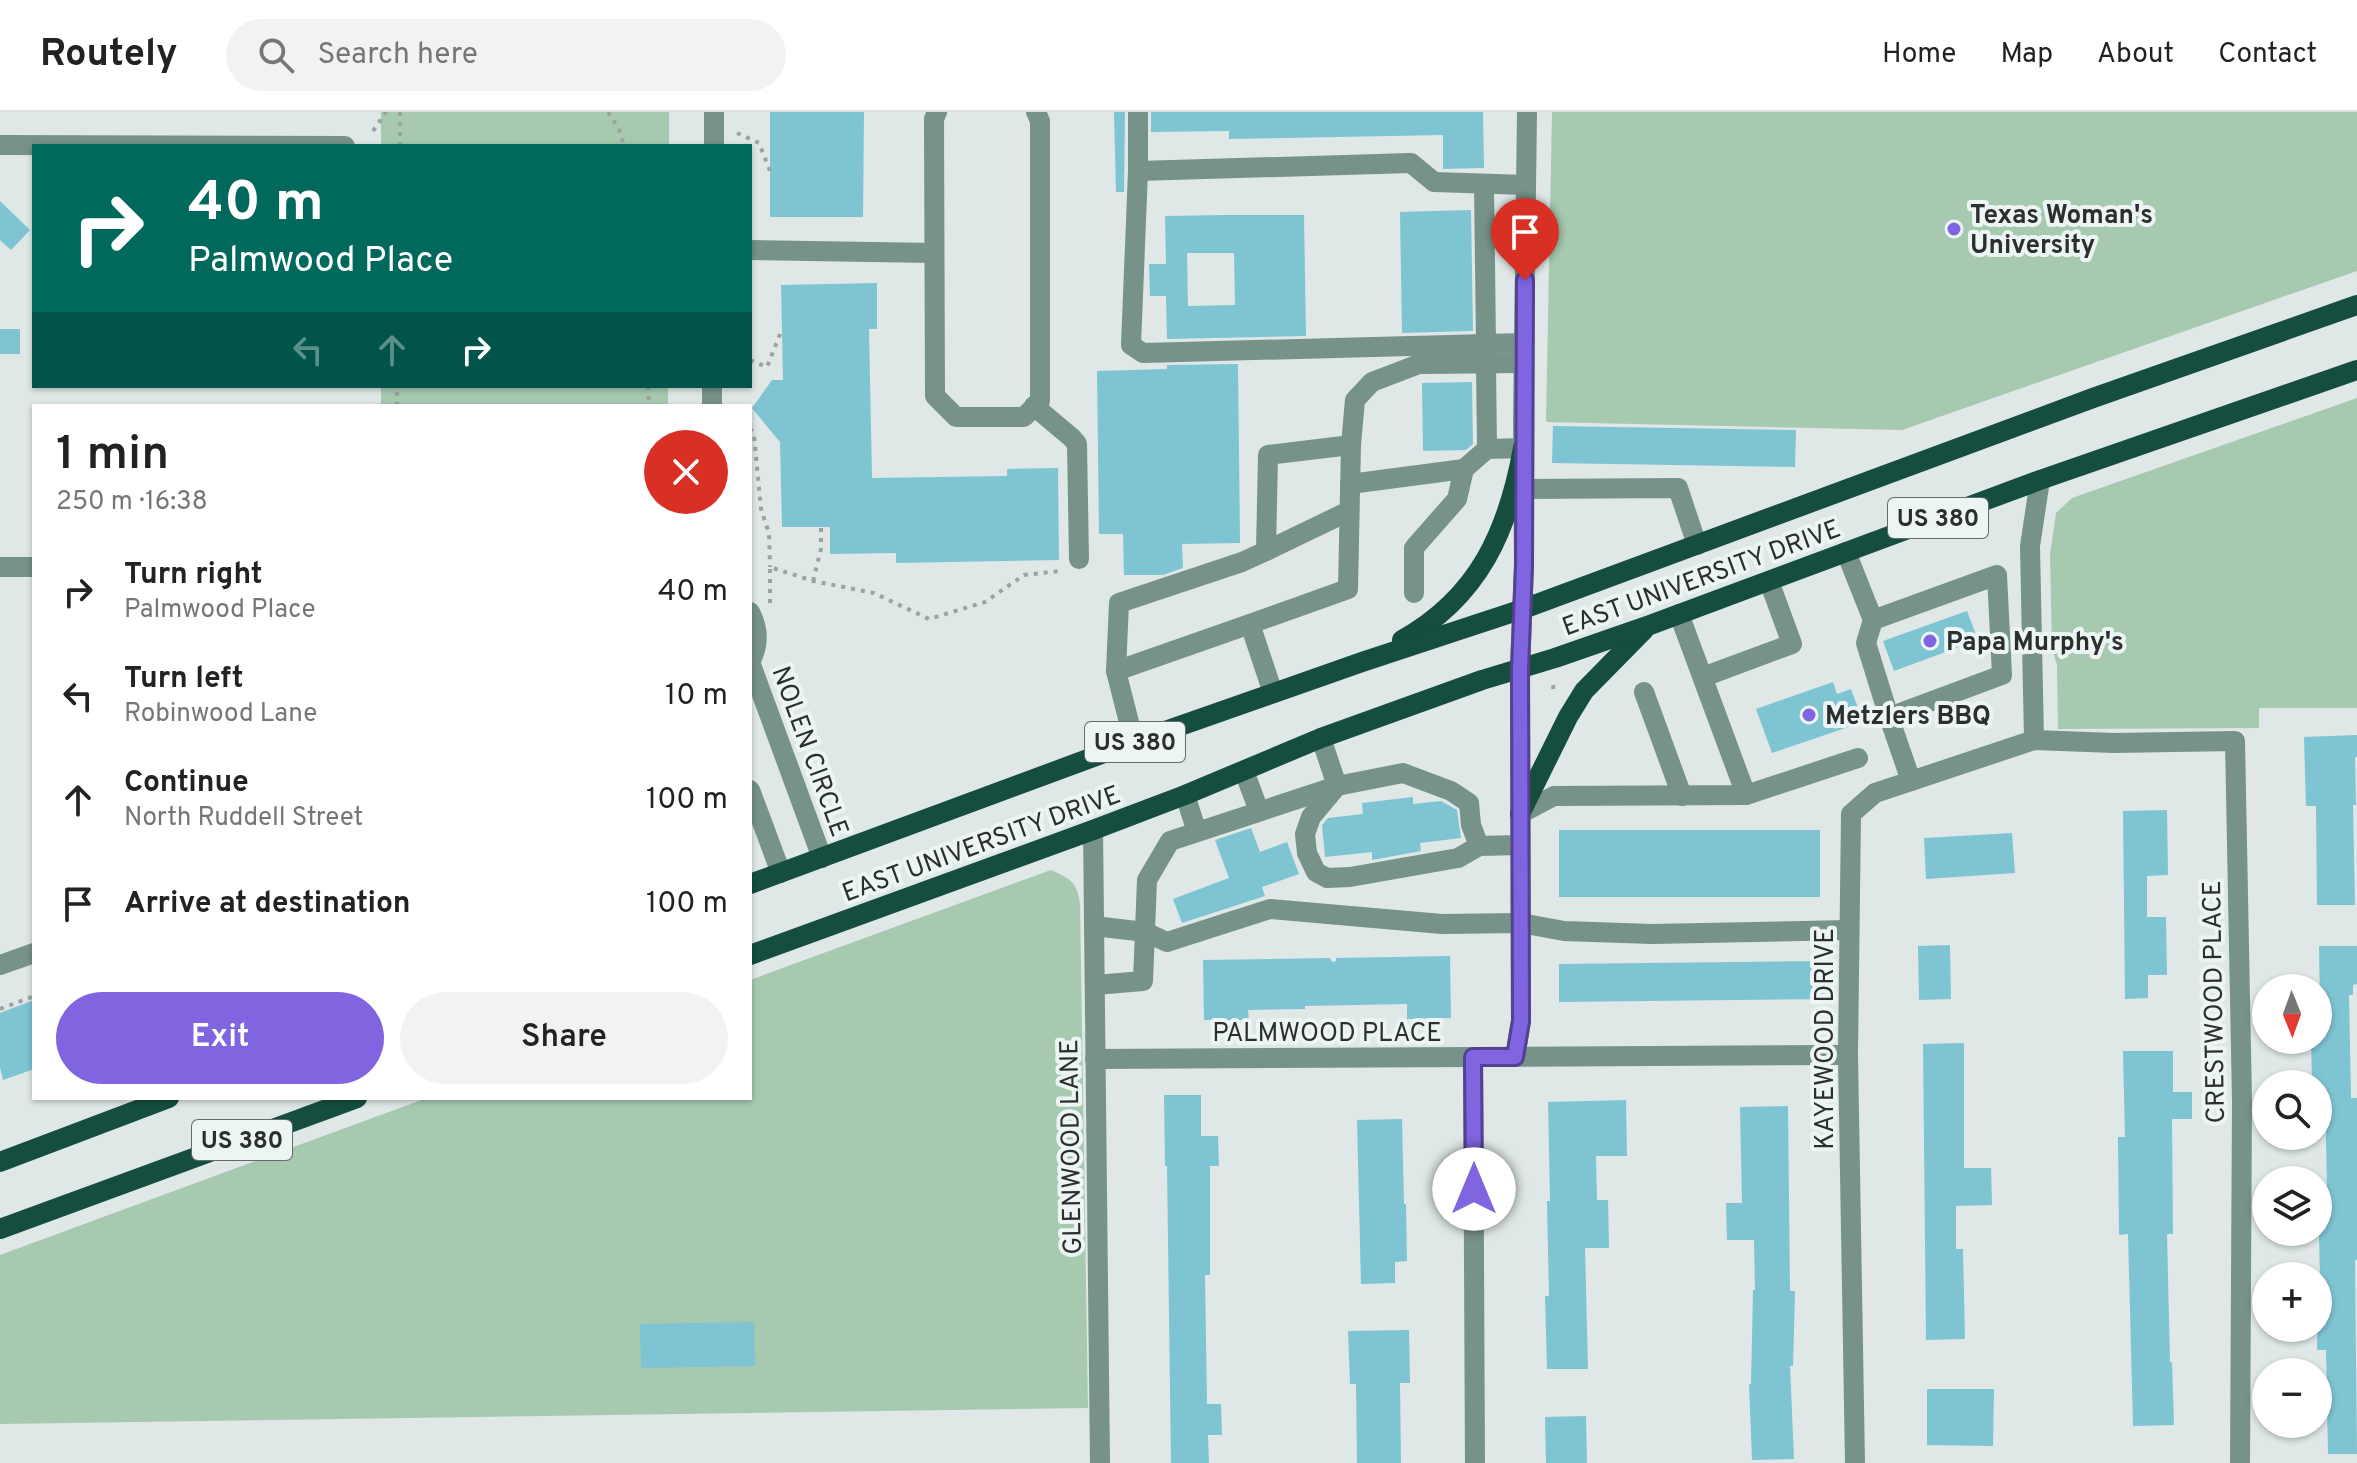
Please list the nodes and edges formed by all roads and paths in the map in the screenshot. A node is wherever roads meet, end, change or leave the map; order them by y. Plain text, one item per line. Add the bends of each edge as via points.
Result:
1 (386, 112) edge
2 (400, 112) edge
3 (608, 112) edge
4 (937, 112) edge
5 (1036, 112) edge
6 (1138, 112) edge
7 (1527, 112) edge
8 (714, 130) edge
9 (373, 131) dead end
10 (400, 144) edge
11 (623, 144) edge
12 (0, 145) edge
13 (32, 145) edge
14 (770, 171) dead end
15 (1138, 171) junction
16 (1484, 184) junction
17 (1526, 185) junction
18 (752, 250) edge
19 (934, 253) junction
20 (2357, 305) edge
21 (782, 329) dead end
22 (1524, 353) junction
23 (1486, 354) junction
24 (752, 361) edge
25 (2357, 370) edge
26 (1034, 406) junction
27 (752, 432) edge
28 (1351, 445) junction
29 (1523, 448) junction
30 (1487, 449) junction
31 (1464, 469) junction
32 (2040, 480) junction
33 (1350, 484) junction
34 (1523, 489) junction
35 (1349, 511) junction
36 (821, 527) dead end
37 (1697, 545) junction
38 (1266, 551) junction
39 (1846, 552) junction
40 (1079, 559) joint
41 (0, 567) edge
42 (32, 567) edge
43 (770, 567) junction
44 (813, 581) junction
45 (1769, 581) junction
46 (1414, 593) dead end
47 (770, 607) dead end
48 (1523, 609) junction
49 (1679, 614) junction
50 (752, 616) edge
51 (1873, 620) junction
52 (1250, 624) junction
53 (1650, 625) junction
54 (752, 658) edge
55 (1362, 662) junction
56 (752, 667) edge
57 (1520, 669) junction
58 (1116, 671) junction
59 (2002, 675) junction
60 (2033, 675) junction
61 (1703, 677) junction
62 (1644, 692) dead end
63 (1273, 693) junction
64 (1889, 717) junction
65 (1321, 738) junction
66 (2034, 740) junction
67 (1134, 742) junction
68 (1858, 758) dead end
69 (1244, 771) junction
70 (1911, 781) junction
71 (1337, 786) junction
72 (752, 795) edge
73 (1185, 795) junction
74 (1746, 795) junction
75 (1682, 796) junction
76 (1259, 811) junction
77 (1520, 814) junction
78 (1093, 830) junction
79 (1197, 832) junction
80 (1520, 845) junction
81 (1479, 846) junction
82 (822, 858) junction
83 (781, 873) junction
84 (752, 883) edge
85 (1521, 923) junction
86 (1094, 926) junction
87 (1849, 930) junction
88 (1145, 932) junction
89 (32, 954) edge
90 (752, 954) edge
91 (0, 965) edge
92 (1095, 985) junction
93 (32, 997) edge
94 (0, 1009) edge
95 (1848, 1055) junction
96 (1473, 1057) junction
97 (1515, 1057) junction
98 (1095, 1059) junction
99 (164, 1100) edge
100 (352, 1100) edge
101 (0, 1162) edge
102 (0, 1229) edge
103 (1100, 1463) edge
104 (1475, 1463) edge
105 (1855, 1463) edge
106 (2240, 1463) edge

1 - 9 path
2 - 10 path
3 - 11 path
4 - 19 street
5 - 26 street via 1040,401
6 - 15 street
7 - 17 street
8 - 14 path via 759,143
12 - 13 street
15 - 16 street via 1411,163 1434,182
15 - 23 street via 1131,345 1143,353
16 - 17 street
16 - 23 street
17 - 22 street
18 - 19 street
19 - 26 street via 935,396 956,417 1024,417
20 - 37 main road, EAST UNIVERSITY DRIVE / US 380
21 - 24 path via 767,367
22 - 23 street
22 - 29 street
23 - 28 street via 1419,364 1372,382 1355,400
23 - 30 street
25 - 32 main road, EAST UNIVERSITY DRIVE / US 380
26 - 40 street via 1077,444
27 - 43 path
28 - 33 street
28 - 38 street via 1268,455
29 - 30 street
29 - 34 street
29 - 55 main road via 1507,516 1469,585 1420,630
30 - 31 street
31 - 33 street
31 - 46 street via 1457,499 1414,548
32 - 39 main road, EAST UNIVERSITY DRIVE / US 380
32 - 60 street via 2030,546
33 - 35 street
34 - 37 street via 1678,488
34 - 48 street
35 - 38 street
35 - 52 street via 1348,589
36 - 44 path
37 - 48 main road, EAST UNIVERSITY DRIVE / US 380
38 - 58 street via 1119,603
39 - 45 main road, EAST UNIVERSITY DRIVE / US 380
39 - 51 street
40 - 44 path via 1065,570 1024,575 985,602 929,619 874,593
41 - 42 street
43 - 44 path
43 - 47 path
45 - 49 main road, EAST UNIVERSITY DRIVE / US 380
45 - 61 street via 1792,644
48 - 55 main road, EAST UNIVERSITY DRIVE / US 380
48 - 57 street
49 - 53 main road, EAST UNIVERSITY DRIVE / US 380
49 - 61 street
50 - 54 street via 758,636
51 - 59 street via 1997,575
51 - 64 street via 1866,643
52 - 58 street
52 - 63 street
53 - 57 main road, EAST UNIVERSITY DRIVE / US 380
53 - 77 main road via 1584,691
55 - 63 main road, EAST UNIVERSITY DRIVE / US 380
56 - 82 street, NOLEN CIRCLE
57 - 65 main road, EAST UNIVERSITY DRIVE / US 380
57 - 77 street
58 - 67 street
59 - 60 street
59 - 64 street
60 - 66 street
61 - 74 street
62 - 75 street
63 - 67 main road, EAST UNIVERSITY DRIVE / US 380
64 - 70 street
65 - 69 main road, EAST UNIVERSITY DRIVE / US 380
65 - 71 street
66 - 70 street, KAYEWOOD DRIVE
66 - 106 street, CRESTWOOD PLACE via 2235,741 2242,1101
67 - 82 main road, EAST UNIVERSITY DRIVE / US 380
68 - 74 street
69 - 73 main road, EAST UNIVERSITY DRIVE / US 380
69 - 76 street
70 - 87 street, KAYEWOOD DRIVE via 1875,793 1851,814
71 - 76 street
71 - 81 street via 1403,773 1451,791 1469,803
71 - 81 street via 1311,817 1305,834 1316,872 1327,878 1458,858
72 - 83 street
73 - 78 main road, EAST UNIVERSITY DRIVE / US 380
73 - 79 street
74 - 75 street
75 - 77 street via 1554,796
76 - 79 street
77 - 80 street
78 - 86 street, GLENWOOD LANE
78 - 90 main road, EAST UNIVERSITY DRIVE / US 380
79 - 88 street via 1170,841 1147,880
80 - 81 street
80 - 85 street
82 - 83 main road, EAST UNIVERSITY DRIVE / US 380
83 - 84 main road, EAST UNIVERSITY DRIVE / US 380
85 - 87 street via 1564,931 1652,934
85 - 88 street via 1442,924 1270,909 1167,942
85 - 97 street via 1521,1021
86 - 88 street
86 - 92 street, GLENWOOD LANE
87 - 95 street, KAYEWOOD DRIVE
88 - 92 street via 1143,981
89 - 91 street
92 - 98 street, GLENWOOD LANE
93 - 94 path
95 - 97 street, PALMWOOD PLACE
95 - 105 street, KAYEWOOD DRIVE
96 - 97 street, PALMWOOD PLACE
96 - 98 street, PALMWOOD PLACE
96 - 104 street
98 - 103 street, GLENWOOD LANE
99 - 101 main road, US 380
100 - 102 main road, US 380

